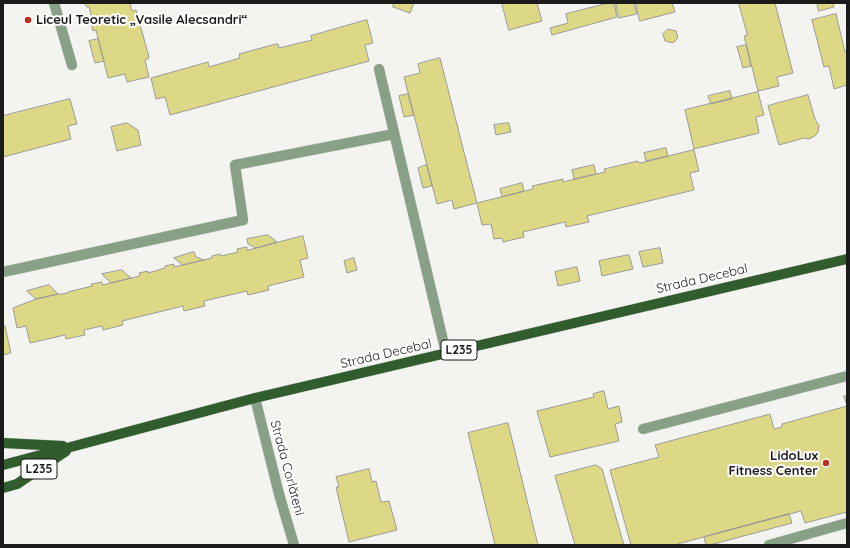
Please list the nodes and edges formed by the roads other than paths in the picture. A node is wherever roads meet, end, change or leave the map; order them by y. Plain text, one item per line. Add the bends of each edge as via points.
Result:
1 (54, 3) edge
2 (72, 65) dead end
3 (379, 69) dead end
4 (394, 134) junction
5 (847, 259) edge
6 (3, 272) edge
7 (446, 353) junction
8 (847, 376) edge
9 (255, 398) junction
10 (643, 429) dead end
11 (3, 443) edge
12 (73, 446) junction
13 (3, 465) edge
14 (3, 488) edge
15 (847, 523) edge
16 (776, 544) edge
17 (294, 545) edge

1 - 2 street
3 - 4 street
4 - 6 street via 235,165 243,220
4 - 7 street
5 - 7 main road, Strada Decebal / L235
7 - 9 main road, Strada Decebal / L235
8 - 10 street
9 - 12 main road, Strada Decebal / L235
9 - 17 street, Strada Corlăteni
11 - 12 main road, Strada Decebal / L235
12 - 13 main road, Strada Decebal
12 - 14 main road, Strada Decebal / L235 via 17,484
15 - 16 street

